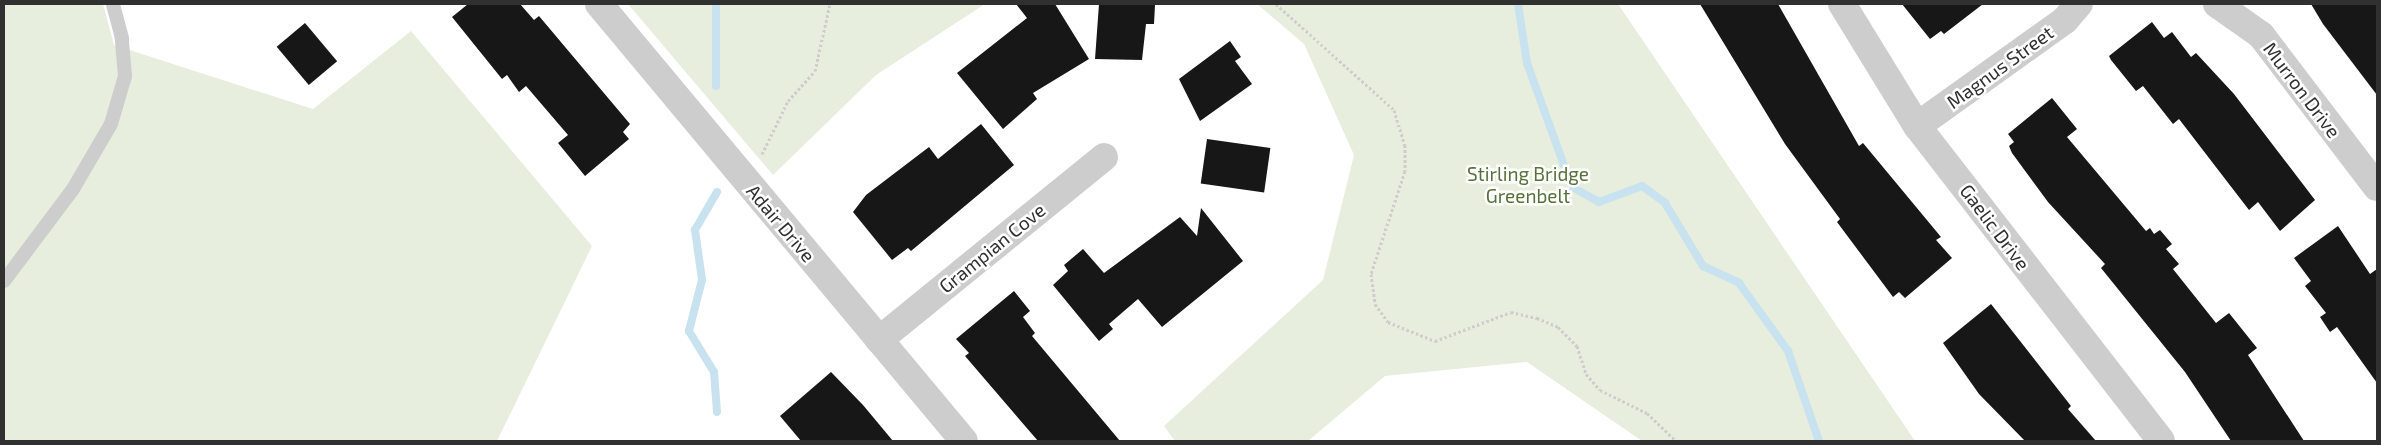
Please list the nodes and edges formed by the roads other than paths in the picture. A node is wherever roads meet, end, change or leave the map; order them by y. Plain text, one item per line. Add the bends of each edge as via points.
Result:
1 (112, 4) edge
2 (599, 4) edge
3 (1842, 4) edge
4 (2079, 4) edge
5 (2218, 4) edge
6 (1917, 126) junction
7 (1104, 157) dead end
8 (2377, 187) edge
9 (4, 281) edge
10 (880, 340) junction
11 (964, 441) edge
12 (2161, 441) edge

1 - 9 lane via 122,38 125,76 110,124 74,189
2 - 10 street, Adair Drive
3 - 6 street, Gaelic Drive
4 - 6 street, Magnus Street via 2065,20
5 - 8 street, Murron Drive via 2261,35
6 - 12 street, Gaelic Drive
7 - 10 street, Grampian Cove
10 - 11 street, Adair Drive

